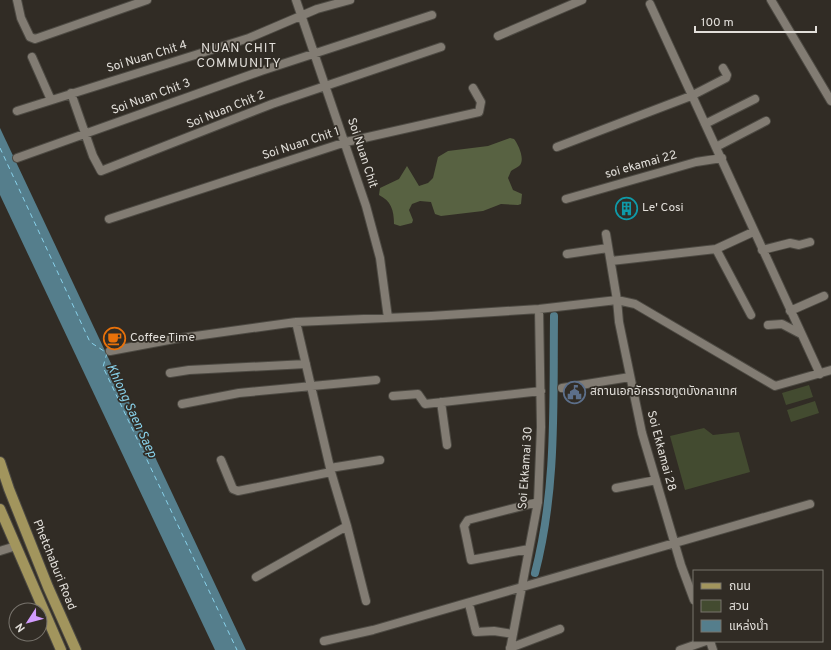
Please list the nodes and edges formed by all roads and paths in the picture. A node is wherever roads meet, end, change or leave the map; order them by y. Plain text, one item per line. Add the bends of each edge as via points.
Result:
1 (18, 0) edge
2 (147, 0) edge
3 (296, 0) edge
4 (350, 0) edge
5 (582, 0) edge
6 (771, 0) edge
7 (650, 4) dead end
8 (302, 15) junction
9 (432, 15) dead end
10 (498, 36) dead end
11 (441, 47) dead end
12 (315, 52) junction
13 (32, 57) dead end
14 (723, 68) dead end
15 (326, 85) junction
16 (473, 88) dead end
17 (71, 93) junction
18 (691, 96) junction
19 (755, 99) dead end
20 (51, 100) junction
21 (831, 101) edge
22 (17, 111) dead end
23 (766, 121) dead end
24 (705, 124) junction
25 (85, 134) junction
26 (346, 142) junction
27 (557, 147) dead end
28 (716, 147) junction
29 (17, 158) dead end
30 (722, 158) junction
31 (566, 198) dead end
32 (109, 219) dead end
33 (753, 232) junction
34 (606, 234) dead end
35 (810, 242) dead end
36 (608, 248) junction
37 (716, 249) junction
38 (762, 250) junction
39 (567, 254) dead end
40 (611, 261) junction
41 (824, 296) dead end
42 (617, 300) junction
43 (539, 308) junction
44 (790, 311) junction
45 (751, 316) dead end
46 (388, 318) junction
47 (296, 322) junction
48 (768, 325) dead end
49 (801, 334) junction
50 (110, 351) dead end
51 (306, 364) junction
52 (831, 370) edge
53 (170, 373) dead end
54 (820, 374) junction
55 (630, 377) junction
56 (376, 380) dead end
57 (312, 386) junction
58 (562, 388) dead end
59 (541, 391) junction
60 (393, 396) dead end
61 (441, 402) junction
62 (182, 404) dead end
63 (447, 445) dead end
64 (221, 460) dead end
65 (380, 460) dead end
66 (0, 462) edge
67 (331, 470) junction
68 (0, 476) edge
69 (656, 480) junction
70 (616, 488) dead end
71 (9, 489) junction
72 (538, 502) junction
73 (810, 504) dead end
74 (0, 509) edge
75 (347, 526) junction
76 (674, 543) junction
77 (16, 546) junction
78 (529, 549) junction
79 (0, 550) edge
80 (256, 577) dead end
81 (522, 588) junction
82 (693, 597) edge
83 (366, 601) dead end
84 (470, 608) dead end
85 (560, 629) dead end
86 (513, 634) junction
87 (324, 641) dead end
88 (703, 642) edge
89 (510, 649) edge
90 (61, 650) edge
91 (76, 650) edge
92 (680, 650) edge

1 - 2 street via 21,18 30,37 35,39
3 - 8 street, Soi Nuan Chit
4 - 8 street, Soi Nuan Chit 4
5 - 10 street
6 - 21 street
7 - 18 street
8 - 12 street, Soi Nuan Chit
8 - 17 street, Soi Nuan Chit 4 via 249,38
9 - 12 street, Soi Nuan Chit 3
11 - 15 street, Soi Nuan Chit 2
12 - 15 street, Soi Nuan Chit
12 - 25 street, Soi Nuan Chit 3
13 - 20 street
14 - 18 street via 726,78
15 - 25 street, Soi Nuan Chit 2 via 104,171 99,170
15 - 26 street, Soi Nuan Chit
16 - 26 street, Soi Nuan Chit 1 via 481,102 479,112
17 - 20 street, Soi Nuan Chit 4
17 - 25 street, Soi Nuan Chit 2
18 - 24 street
18 - 27 street
19 - 24 street
20 - 22 street, Soi Nuan Chit 4
23 - 28 street
24 - 28 street
25 - 29 street, Soi Nuan Chit 3
26 - 32 street, Soi Nuan Chit 1
26 - 46 street, Soi Nuan Chit via 380,258
28 - 30 street
30 - 31 street, soi ekamai 22 via 696,162
30 - 33 street
33 - 37 street
33 - 38 street
34 - 36 street, Soi Ekkamai 28
35 - 38 street via 798,245 790,243
36 - 39 street
36 - 40 street, Soi Ekkamai 28
37 - 40 street
37 - 45 street
38 - 44 street
40 - 42 street, Soi Ekkamai 28
41 - 44 street
42 - 43 street
42 - 54 street via 635,304 775,386
42 - 55 street, Soi Ekkamai 28
43 - 46 street
43 - 59 street, Soi Ekkamai 30
44 - 49 street
46 - 47 street
47 - 50 street via 174,338
47 - 51 street
48 - 49 street via 782,324
49 - 54 street
51 - 53 street
51 - 57 street
52 - 54 street
55 - 58 street
55 - 69 street, Soi Ekkamai 28
56 - 57 street
57 - 62 street via 239,393
57 - 67 street
59 - 61 street
59 - 72 street, Soi Ekkamai 30
60 - 61 street via 418,394 425,404
61 - 63 street
64 - 67 street via 233,489 238,491
65 - 67 street
66 - 71 main road, Phetchaburi Road
67 - 75 street
68 - 71 main road, Phetchaburi Road
69 - 70 street
69 - 76 street, Soi Ekkamai 28
71 - 91 main road, Phetchaburi Road
72 - 78 street, Soi Ekkamai 30
72 - 78 street via 468,520 464,526 471,560
73 - 76 street
74 - 77 main road
75 - 80 street
75 - 83 street
76 - 81 street
76 - 82 street, Soi Ekkamai 28
77 - 79 street
77 - 90 main road
78 - 81 street, Soi Ekkamai 30
81 - 86 street, Soi Ekkamai 30
81 - 87 street via 373,630
84 - 86 street via 476,632
85 - 89 street
86 - 89 street, Soi Ekkamai 30
88 - 92 street

